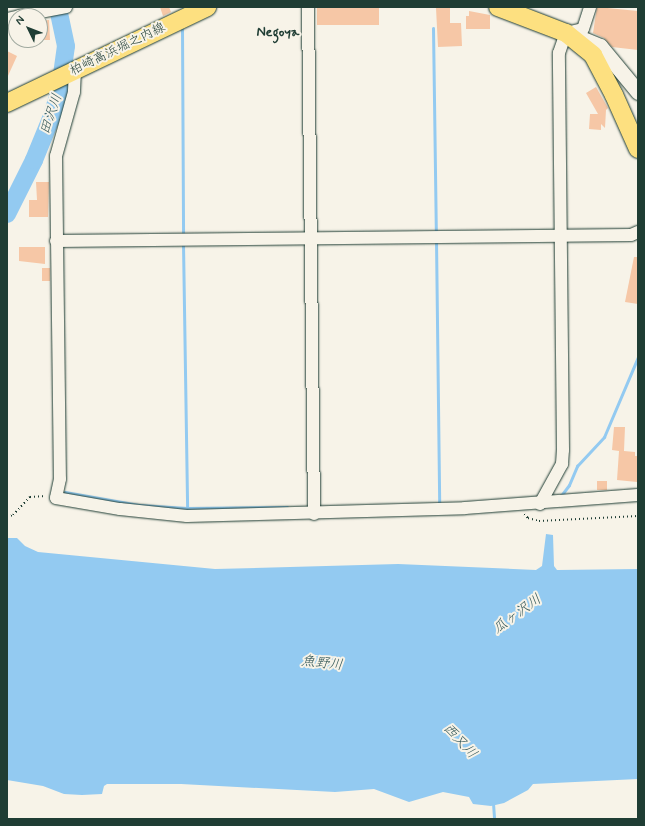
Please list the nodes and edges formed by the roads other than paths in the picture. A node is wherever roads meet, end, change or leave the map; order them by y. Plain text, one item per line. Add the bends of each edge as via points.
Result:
1 (66, 7) edge
2 (207, 7) edge
3 (308, 7) edge
4 (498, 7) edge
5 (590, 7) edge
6 (48, 11) edge
7 (566, 33) junction
8 (72, 72) junction
9 (638, 92) edge
10 (7, 103) edge
11 (638, 149) edge
12 (638, 232) edge
13 (560, 235) junction
14 (310, 237) junction
15 (56, 241) junction
16 (638, 495) edge
17 (540, 504) junction
18 (314, 514) junction

1 - 6 street
2 - 8 main road, 柏崎高浜堀之内線
3 - 14 street
4 - 7 main road
5 - 7 street via 583,29
7 - 9 street via 600,46
7 - 11 main road via 593,55
7 - 13 street via 559,53
8 - 10 main road, 柏崎高浜堀之内線
8 - 15 street via 74,92 56,156
12 - 13 street via 630,235
13 - 14 street
13 - 17 street via 562,464
14 - 15 street
14 - 18 street
15 - 18 street via 60,479 56,498 120,510 187,516
16 - 17 street
17 - 18 street

